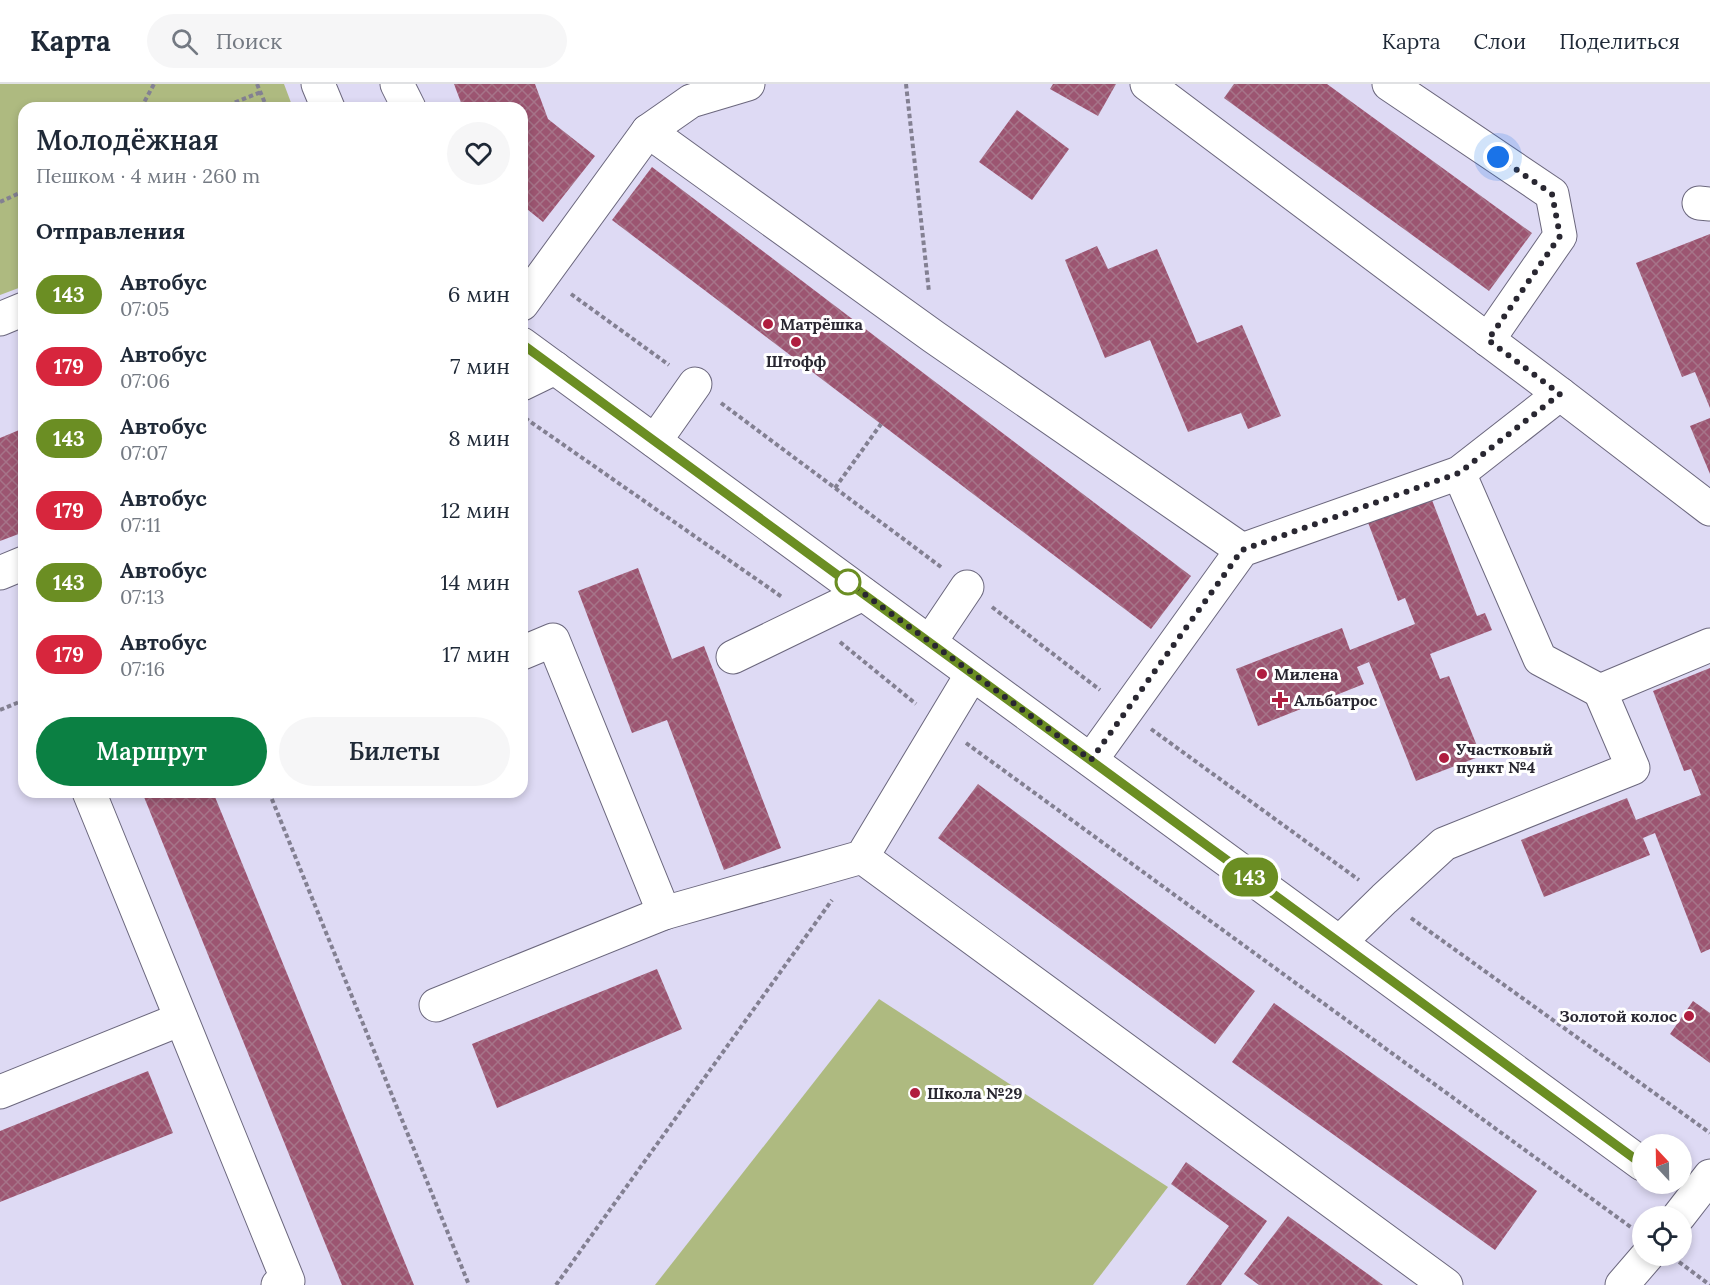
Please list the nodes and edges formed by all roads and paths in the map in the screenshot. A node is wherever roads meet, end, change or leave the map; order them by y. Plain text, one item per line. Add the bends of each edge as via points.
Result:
1 (154, 84) edge
2 (257, 84) edge
3 (318, 84) edge
4 (397, 84) edge
5 (748, 84) edge
6 (906, 84) edge
7 (1147, 84) edge
8 (1389, 84) edge
9 (261, 92) junction
10 (144, 102) edge
11 (236, 102) edge
12 (265, 102) edge
13 (326, 102) edge
14 (406, 102) edge
15 (648, 131) junction
16 (18, 194) edge
17 (0, 202) edge
18 (533, 266) edge
19 (528, 283) edge
20 (18, 312) edge
21 (0, 319) edge
22 (934, 337) junction
23 (1488, 340) junction
24 (528, 348) edge
25 (555, 368) junction
26 (528, 381) edge
27 (695, 384) dead end
28 (1560, 394) junction
29 (528, 420) edge
30 (881, 424) dead end
31 (655, 441) junction
32 (1459, 473) junction
33 (835, 488) dead end
34 (1710, 509) edge
35 (1242, 550) junction
36 (18, 566) edge
37 (0, 573) edge
38 (967, 587) dead end
39 (863, 594) junction
40 (812, 618) junction
41 (930, 642) junction
42 (1710, 645) edge
43 (528, 650) edge
44 (733, 657) dead end
45 (972, 674) junction
46 (1600, 691) junction
47 (18, 702) edge
48 (0, 710) edge
49 (942, 725) junction
50 (1091, 760) junction
51 (91, 798) edge
52 (271, 798) edge
53 (862, 857) junction
54 (664, 913) junction
55 (1340, 942) junction
56 (436, 1005) dead end
57 (181, 1019) junction
58 (0, 1092) edge
59 (1632, 1157) edge
60 (1632, 1234) edge
61 (1639, 1266) edge
62 (1680, 1266) edge
63 (278, 1285) edge
64 (469, 1285) edge
65 (556, 1285) edge
66 (1446, 1285) edge
67 (1622, 1285) edge
68 (1710, 1285) edge

1 - 10 path
2 - 9 path
3 - 13 street
4 - 14 street
5 - 15 street via 691,101
6 - 22 path
7 - 23 street
8 - 23 street via 1552,194 1560,236
9 - 11 path
9 - 12 path
15 - 18 street
15 - 22 street
16 - 17 path
18 - 19 street
20 - 21 street
22 - 35 street
23 - 28 street
24 - 25 street
25 - 26 street
25 - 31 street
27 - 31 street
28 - 32 street
28 - 34 street
29 - 40 path
30 - 33 path
31 - 39 street
32 - 35 street
32 - 46 street via 1540,659
35 - 50 street
36 - 37 street
38 - 41 street
39 - 40 street
39 - 41 street
40 - 44 street
40 - 49 path
41 - 45 street
42 - 46 street
43 - 54 street via 553,640
45 - 49 street
45 - 50 street
46 - 55 street via 1633,768 1444,844
47 - 48 path
49 - 53 street
49 - 60 path
50 - 55 street
51 - 57 street
52 - 64 path
53 - 54 street
53 - 65 path
53 - 66 street
54 - 56 street
55 - 59 street
57 - 58 street
57 - 63 street via 288,1281
61 - 67 street
62 - 68 path

